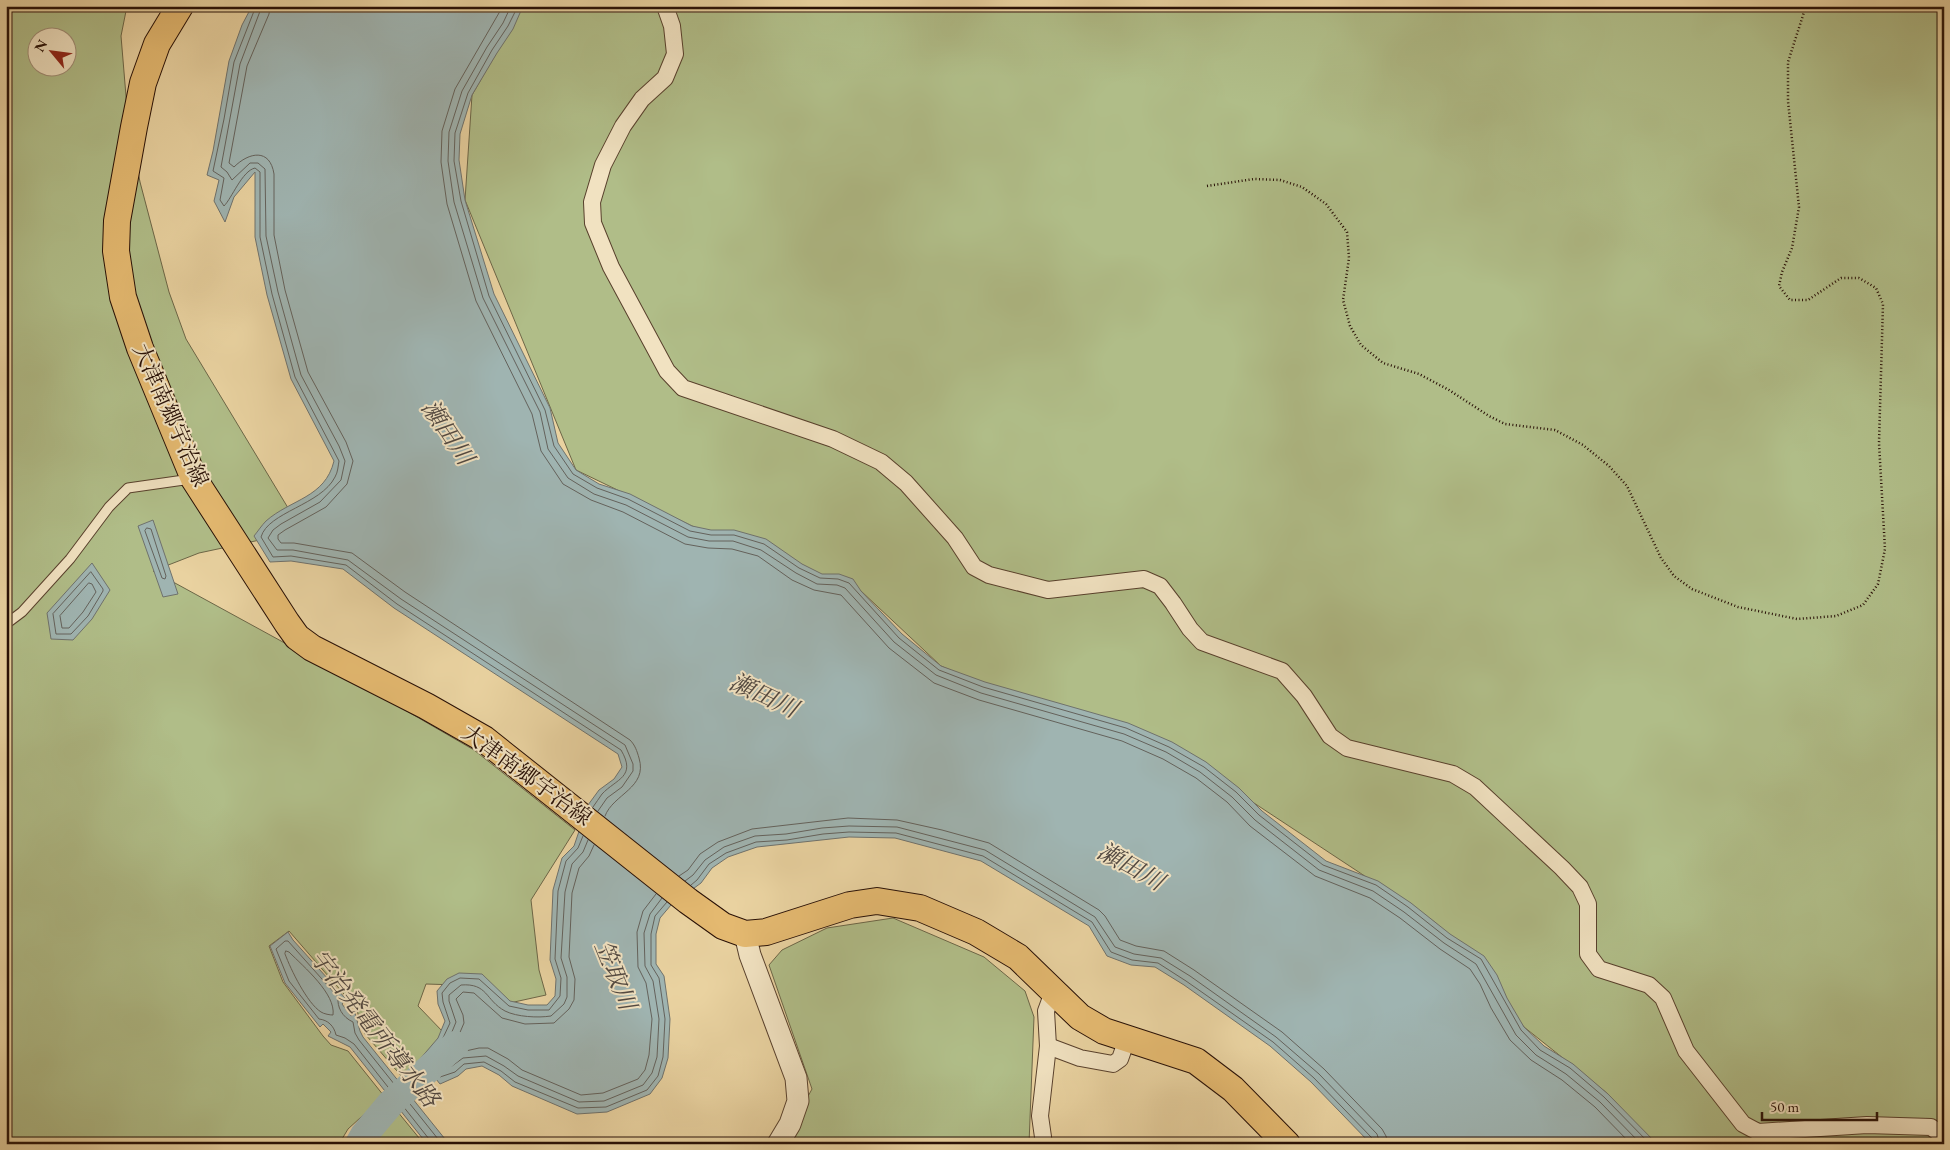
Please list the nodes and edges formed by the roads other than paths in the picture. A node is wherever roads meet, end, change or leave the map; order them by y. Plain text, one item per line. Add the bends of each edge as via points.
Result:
1 (180, 6) edge
2 (665, 6) edge
3 (194, 479) junction
4 (6, 624) edge
5 (744, 934) junction
6 (1053, 992) junction
7 (1127, 1038) junction
8 (1048, 1046) junction
9 (1944, 1136) edge
10 (778, 1144) edge
11 (1044, 1144) edge
12 (1287, 1144) edge

1 - 3 main road, 大津南郷宇治線 via 157,44 143,83 117,221 116,252 123,297 140,348
2 - 9 street via 672,26 675,54 665,78 642,99 623,126 603,165 592,202 593,224 611,267 667,371 683,388 833,439 881,462 906,483 955,538 974,567 989,575 1048,590 1144,580 1160,586 1202,642 1282,671 1304,696 1330,736 1347,748 1453,774 1475,787 1580,887 1588,904 1588,954 1599,968 1650,985 1663,998 1686,1052 1743,1124 1758,1132 1867,1125 1931,1127
3 - 4 lane via 128,488 109,507 70,559 22,612
3 - 5 main road, 大津南郷宇治線 via 297,637 484,739 688,901 723,926
5 - 6 main road, 大津南郷宇治線 via 766,932 850,905 877,901 920,908 976,932 1018,957
5 - 10 street via 796,1078 798,1101
6 - 7 main road, 大津南郷宇治線 via 1080,1017 1104,1031
6 - 8 street via 1046,1011
7 - 8 street via 1120,1058 1113,1064 1080,1058
7 - 12 main road, 大津南郷宇治線 via 1196,1061 1233,1089
8 - 11 street via 1040,1116

